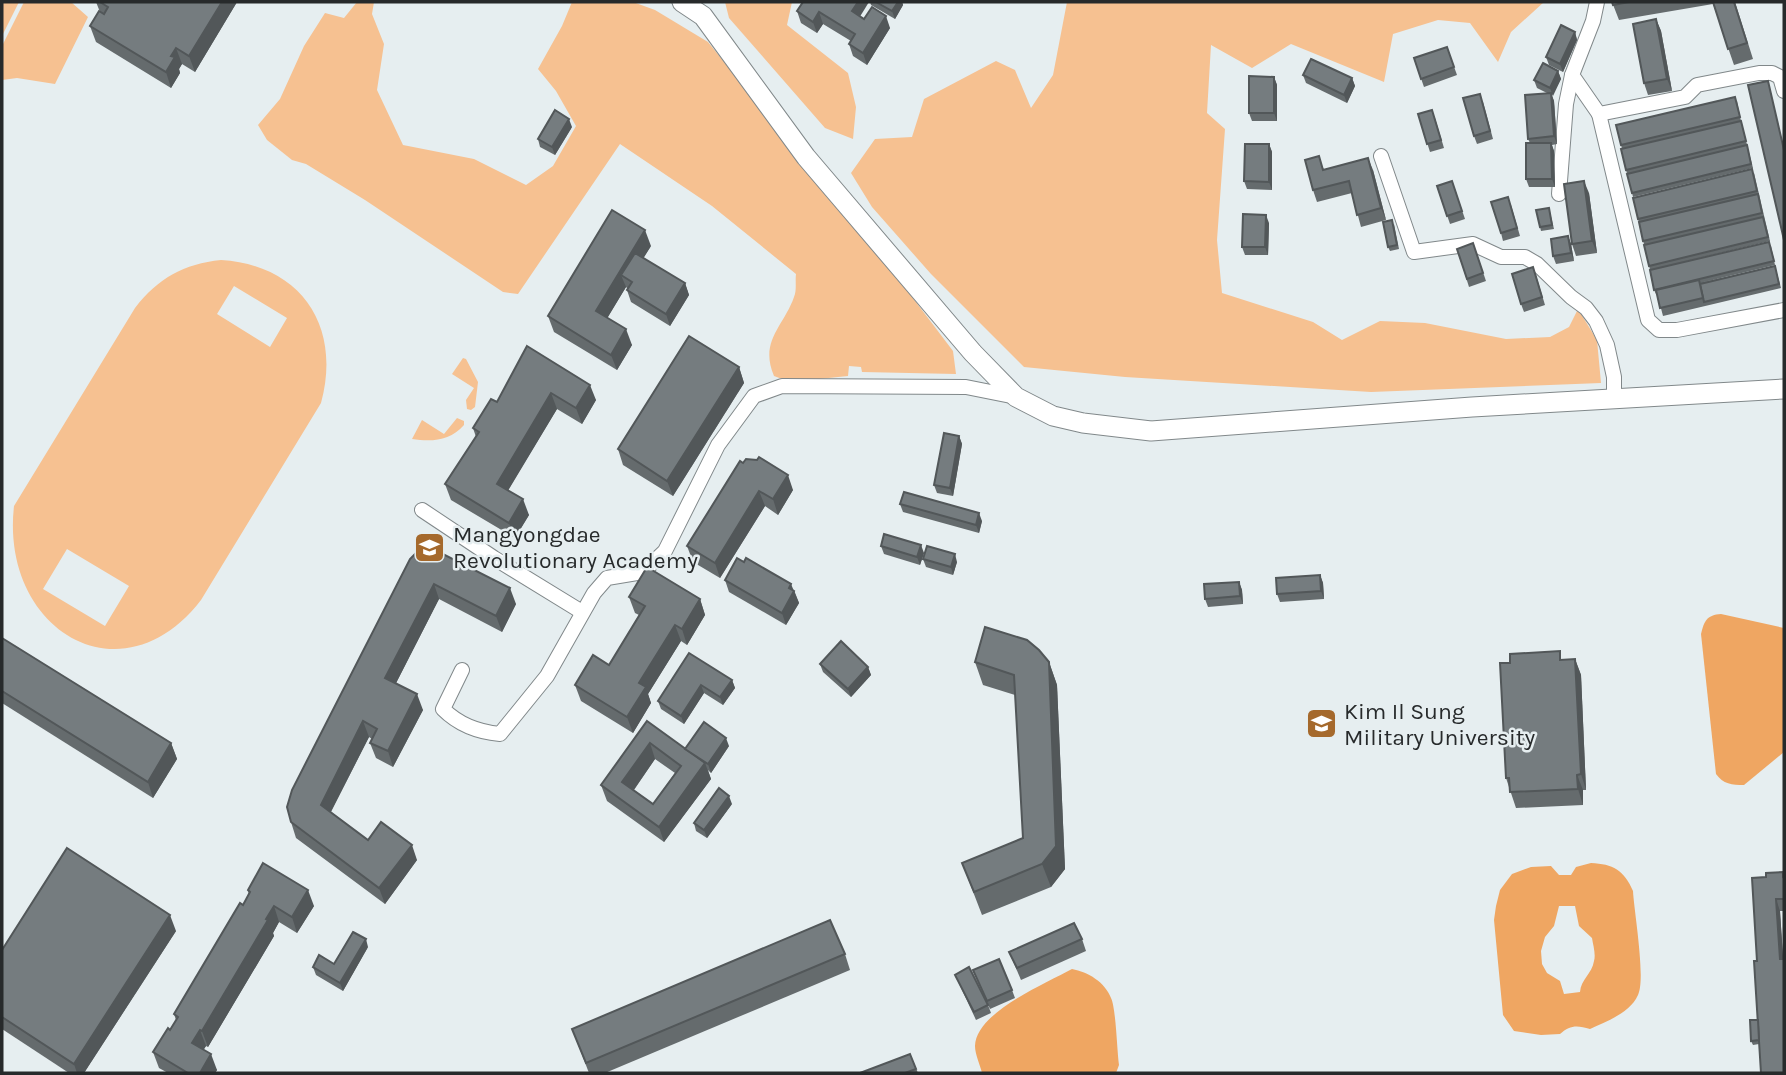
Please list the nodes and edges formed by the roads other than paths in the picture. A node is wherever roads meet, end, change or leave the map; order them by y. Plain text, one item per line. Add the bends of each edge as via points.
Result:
1 (682, 2) edge
2 (1597, 2) edge
3 (1572, 75) junction
4 (1784, 91) edge
5 (1599, 114) junction
6 (1381, 156) dead end
7 (1559, 194) dead end
8 (1784, 310) edge
9 (1784, 389) edge
10 (1016, 397) junction
11 (1614, 399) junction
12 (422, 510) dead end
13 (582, 612) junction
14 (462, 670) dead end

1 - 10 main road via 704,16 806,157
2 - 3 street
3 - 5 street
3 - 7 street
4 - 5 street via 1780,77 1759,73 1697,85 1685,97
5 - 8 street via 1648,320 1659,330 1677,330
6 - 11 street via 1414,252 1474,244 1501,257 1525,257 1586,308 1606,345
9 - 11 main road
10 - 11 main road via 1053,416 1083,424 1151,431
10 - 13 street via 966,387 782,386 754,396 718,445 665,551 643,572 607,578
12 - 13 street
13 - 14 street via 547,676 500,734 455,721 443,709

